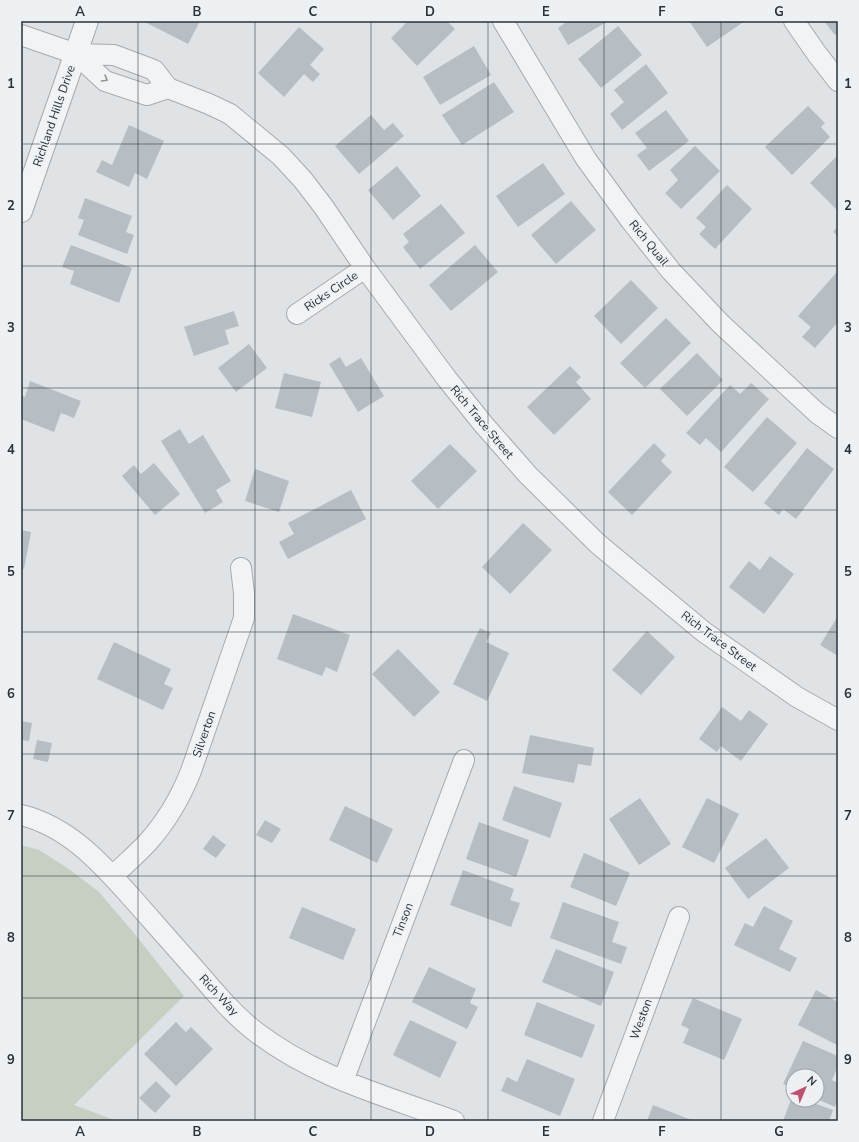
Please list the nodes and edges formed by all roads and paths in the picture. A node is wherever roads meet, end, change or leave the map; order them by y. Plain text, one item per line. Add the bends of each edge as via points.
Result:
1 (24, 21) edge
2 (88, 21) edge
3 (503, 21) edge
4 (794, 21) edge
5 (21, 28) edge
6 (21, 35) edge
7 (76, 54) junction
8 (838, 80) edge
9 (168, 88) junction
10 (21, 210) edge
11 (365, 268) junction
12 (297, 314) dead end
13 (838, 428) edge
14 (242, 568) dead end
15 (838, 720) edge
16 (464, 760) dead end
17 (21, 815) edge
18 (112, 876) junction
19 (679, 917) dead end
20 (343, 1081) junction
21 (454, 1121) edge
22 (603, 1121) edge

1 - 5 street
2 - 7 street, Richland Hills Drive
3 - 13 street, Rich Quail via 586,159 631,221 672,271 721,324 817,413
4 - 8 street
6 - 7 street
7 - 9 street via 114,55 154,70
7 -> 9 street via 105,81 147,95
7 - 10 street, Richland Hills Drive
9 - 11 street, Rich Trace Street via 230,114 281,156 323,206
11 - 12 street, Ricks Circle
11 - 15 street, Rich Trace Street via 484,425 528,475 598,544 704,632 797,697
14 - 18 street, Silverton via 244,618 192,771 166,819 148,842
16 - 20 street, Tinson
17 - 18 street, Rich Way via 47,824 68,836
18 - 20 street, Rich Way via 231,1010 250,1027 310,1067
19 - 22 street, Weston
20 - 21 street, Rich Way

